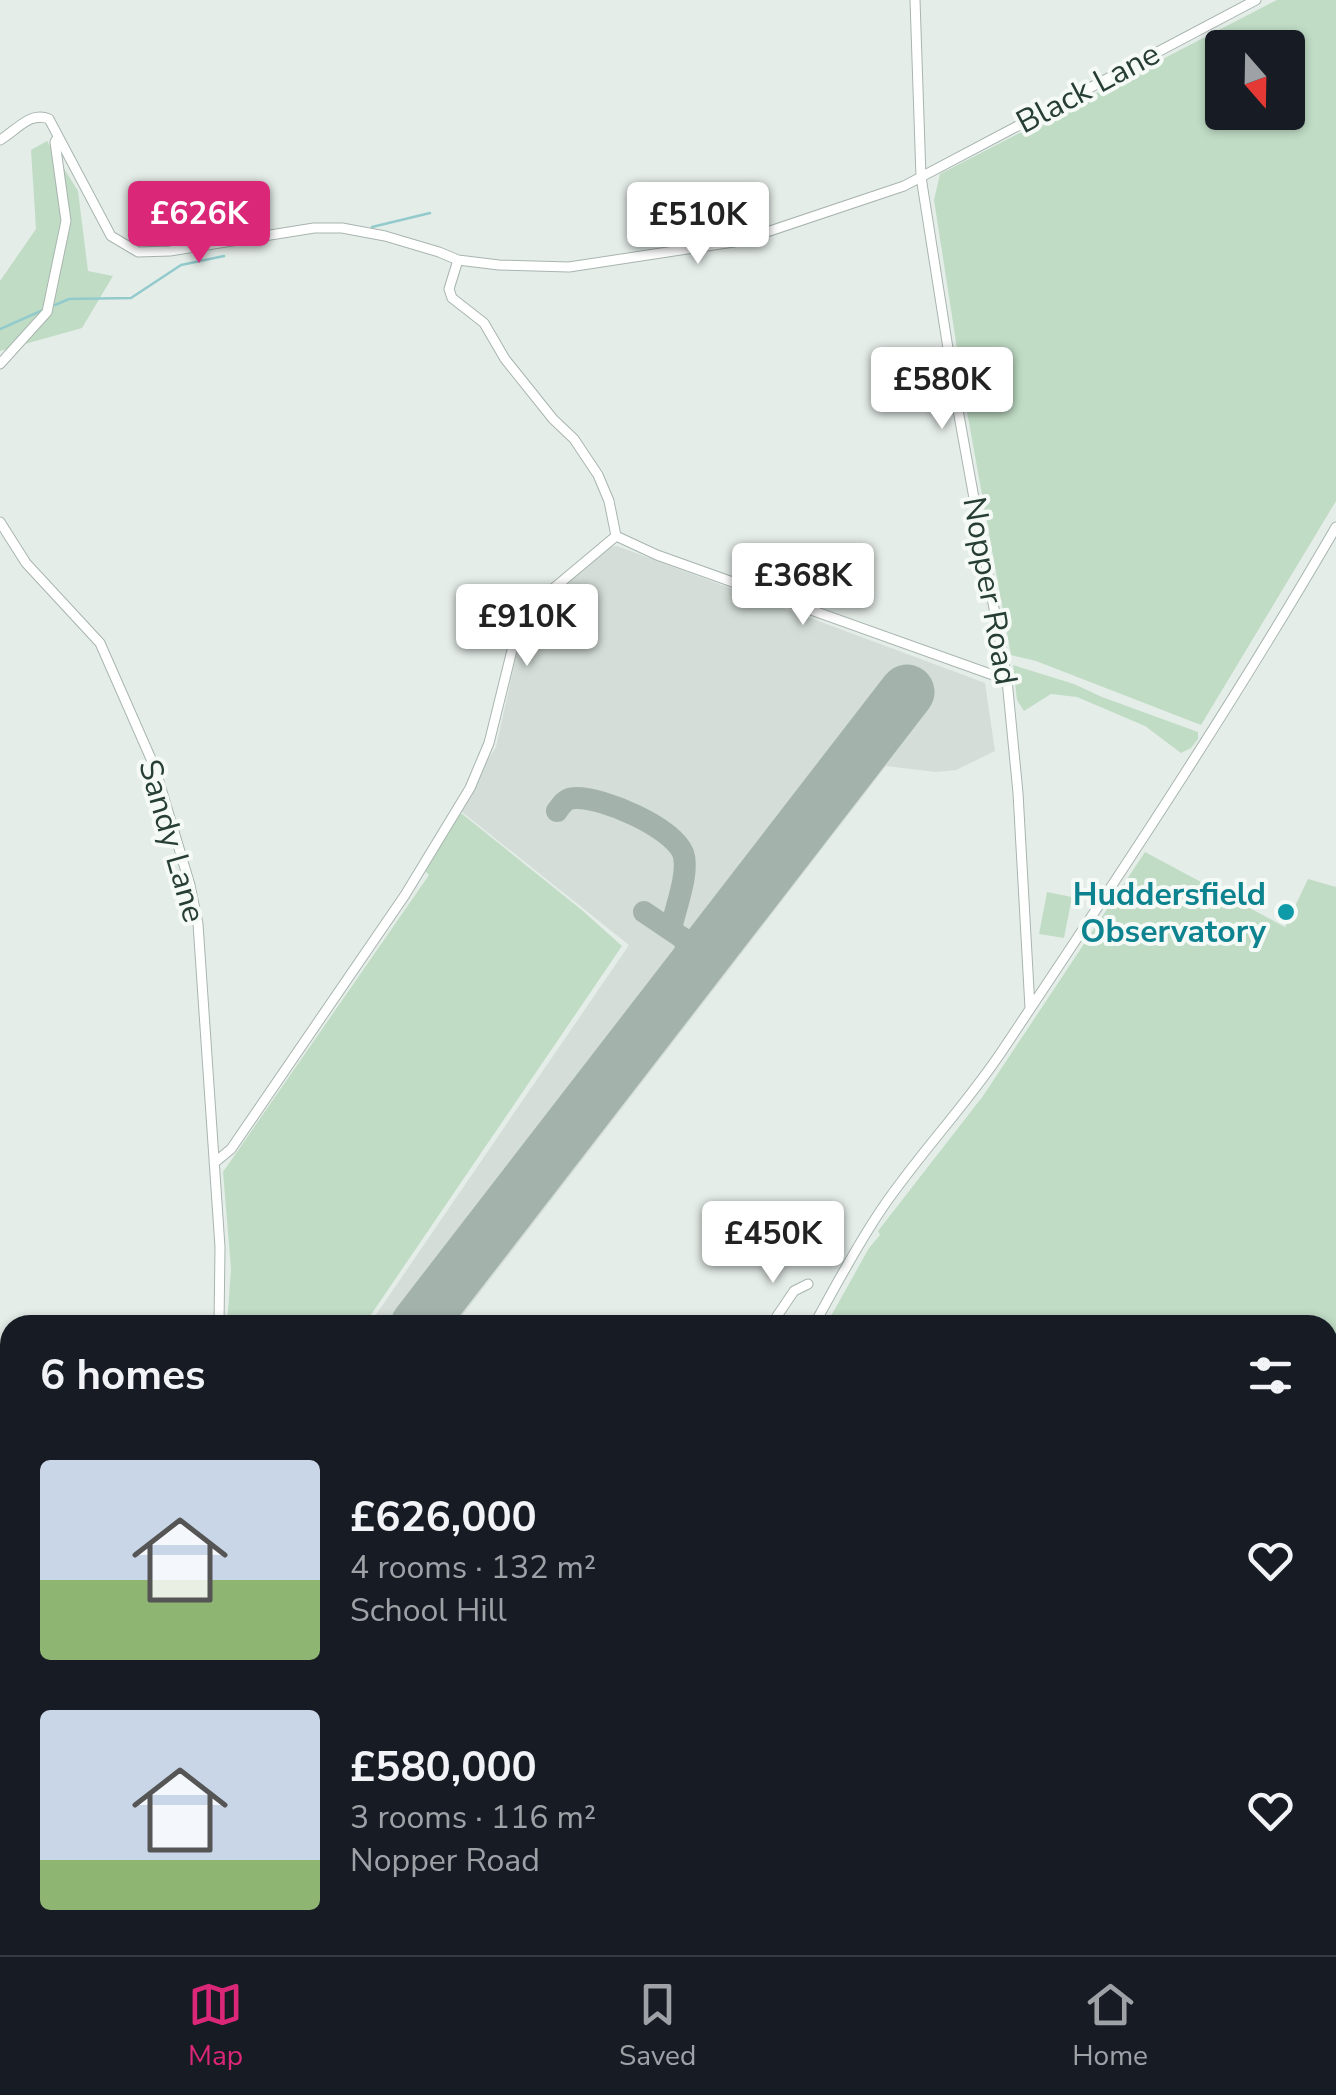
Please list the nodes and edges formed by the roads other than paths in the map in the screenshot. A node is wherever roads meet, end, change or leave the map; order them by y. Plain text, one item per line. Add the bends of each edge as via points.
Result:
1 (916, 0) edge
2 (1256, 0) edge
3 (58, 137) junction
4 (0, 140) edge
5 (921, 177) junction
6 (458, 260) junction
7 (0, 364) edge
8 (0, 522) edge
9 (1336, 527) edge
10 (616, 536) junction
11 (1007, 680) junction
12 (1030, 1008) junction
13 (214, 1163) junction
14 (808, 1284) dead end
15 (219, 1315) edge
16 (778, 1315) edge
17 (819, 1315) edge

1 - 5 street, Nopper Road
2 - 5 street, Black Lane
3 - 4 street via 49,119 34,116
3 - 6 street, Black Lane via 111,236 138,252 342,228
3 - 7 street via 66,221 47,312
5 - 6 street, Black Lane via 740,241 569,266
5 - 11 street, Nopper Road
6 - 10 street via 452,298 484,323 574,439 609,501
8 - 13 street, Sandy Lane via 26,563 100,644 155,768 198,924
9 - 12 street
10 - 11 street
10 - 13 street via 554,588 514,638 489,743 470,788 405,895 231,1149
11 - 12 street, Nopper Road
12 - 17 street via 885,1204
13 - 15 street, Sandy Lane
14 - 16 street

